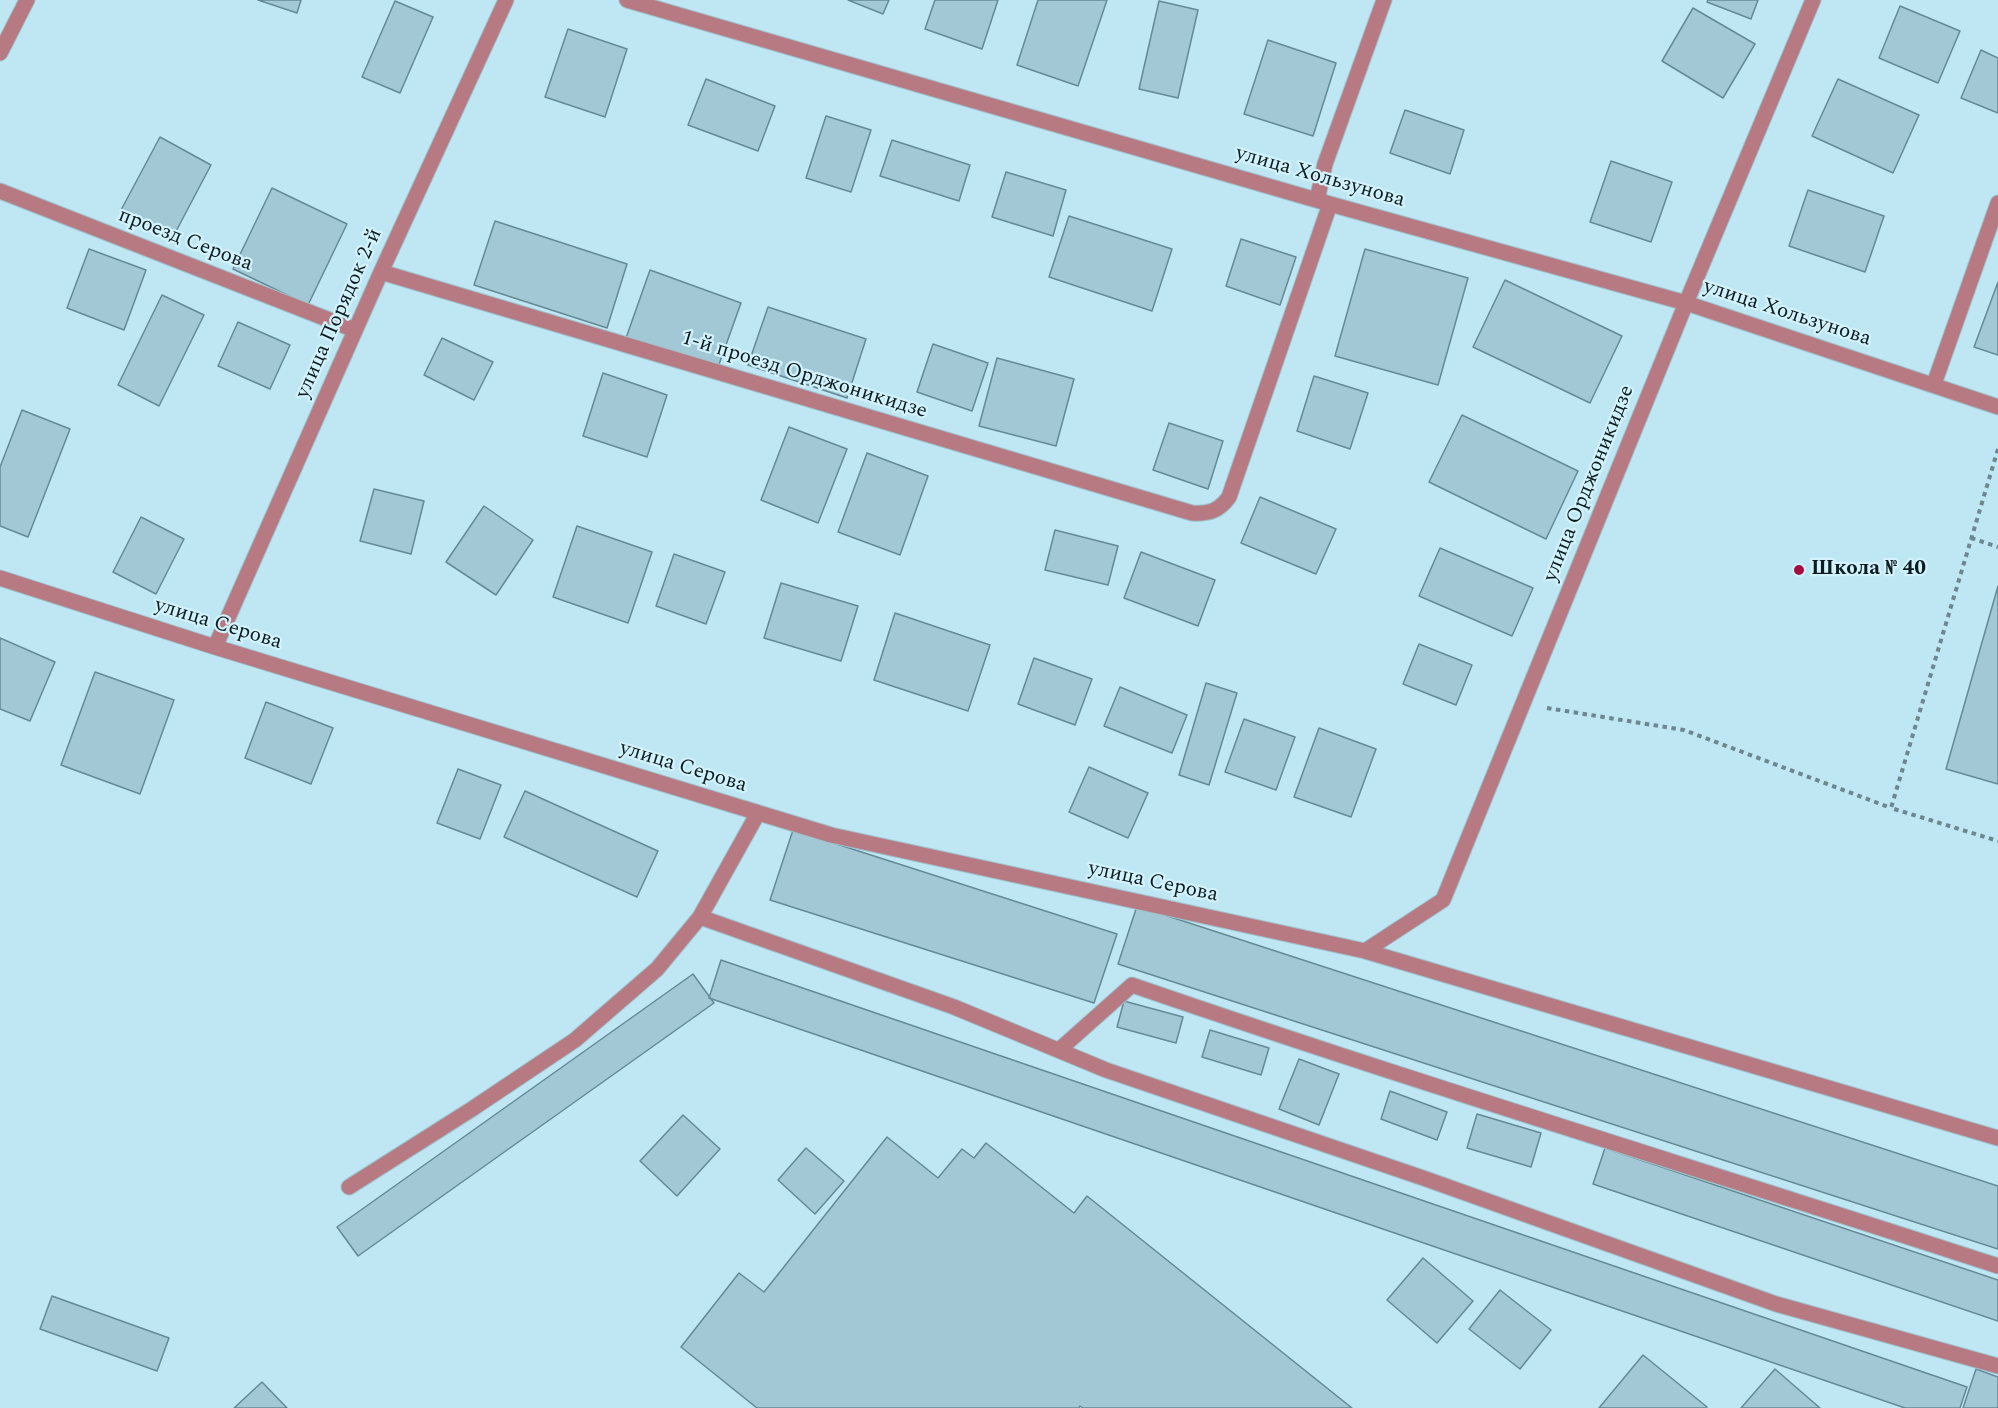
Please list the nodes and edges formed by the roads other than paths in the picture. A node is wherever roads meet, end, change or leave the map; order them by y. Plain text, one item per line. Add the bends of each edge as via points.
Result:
1 (27, 0) edge
2 (506, 0) edge
3 (627, 0) edge
4 (1384, 0) edge
5 (1813, 0) edge
6 (0, 53) edge
7 (0, 191) edge
8 (1324, 202) junction
9 (1998, 203) edge
10 (381, 272) junction
11 (1686, 303) junction
12 (355, 330) junction
13 (1934, 384) junction
14 (1998, 407) edge
15 (0, 578) edge
16 (215, 647) junction
17 (758, 813) junction
18 (700, 917) junction
19 (1365, 951) junction
20 (1059, 1050) junction
21 (1998, 1138) edge
22 (349, 1187) dead end
23 (1998, 1266) edge
24 (1998, 1366) edge

1 - 6 street
2 - 10 street, улица Порядок 2-й
3 - 8 street, улица Хользунова
4 - 8 street via 1326,164
5 - 11 street, улица Орджоникидзе
7 - 12 street, проезд Серова
8 - 10 street, 1-й проезд Орджоникидзе via 1229,497 1205,514
8 - 11 street, улица Хользунова
9 - 13 street
10 - 12 street, улица Порядок 2-й
11 - 13 street, улица Хользунова
11 - 19 street, улица Орджоникидзе via 1443,900
12 - 16 street, улица Порядок 2-й
13 - 14 street, улица Хользунова
15 - 16 street, улица Серова
16 - 17 street, улица Серова
17 - 18 street
17 - 19 street, улица Серова via 831,835
18 - 20 street via 954,1007
18 - 22 street via 657,969 576,1040
19 - 21 street, улица Серова
20 - 23 street via 1132,985
20 - 24 street via 1106,1070 1776,1304

